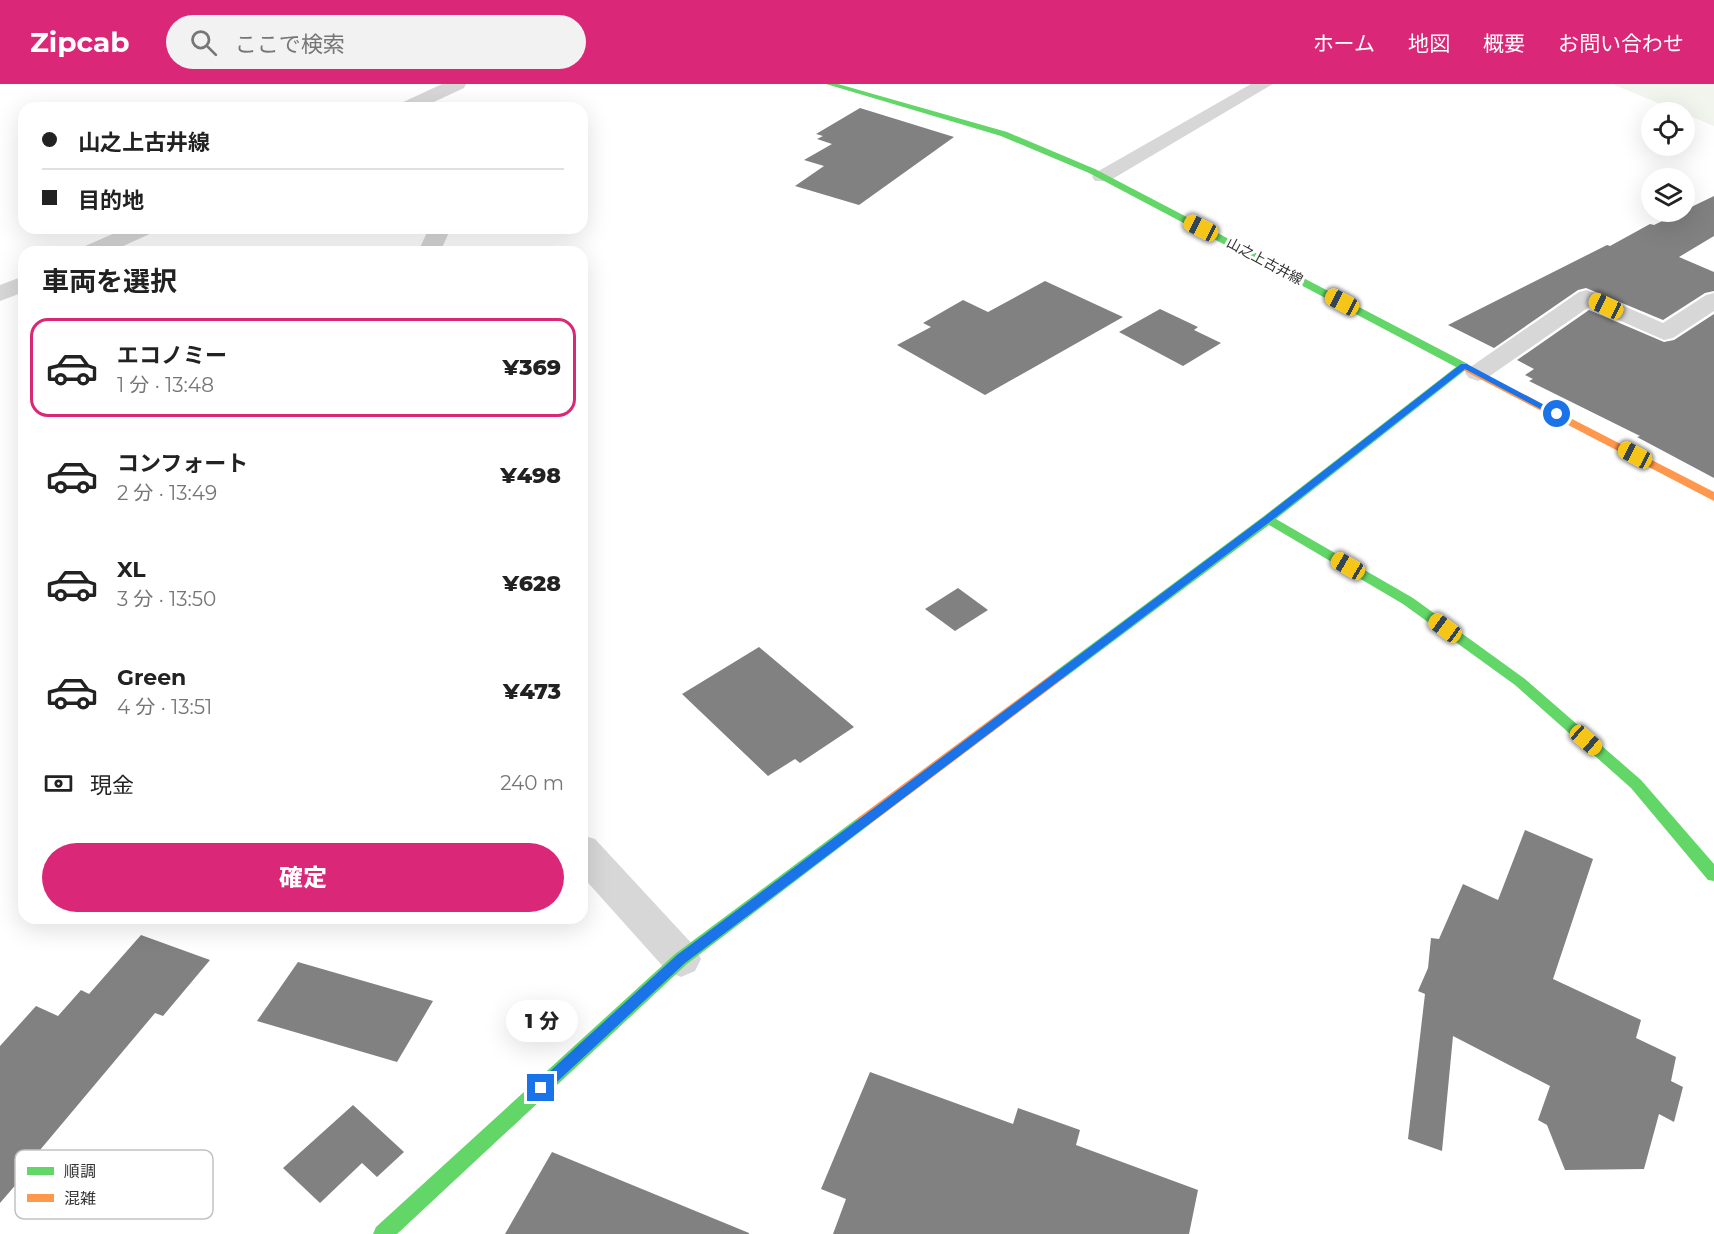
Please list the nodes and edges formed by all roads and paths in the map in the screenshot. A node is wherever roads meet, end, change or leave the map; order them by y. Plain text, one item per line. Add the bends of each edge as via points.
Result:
1 (457, 84) edge
2 (831, 84) edge
3 (1264, 84) edge
4 (419, 102) edge
5 (1102, 177) junction
6 (131, 234) edge
7 (104, 246) edge
8 (18, 286) edge
9 (0, 294) edge
10 (1714, 300) edge
11 (1471, 369) junction
12 (1714, 497) edge
13 (1268, 519) junction
14 (588, 857) edge
15 (1714, 875) edge
16 (681, 959) junction
17 (383, 1234) edge

1 - 4 street
2 - 5 street, 山之上古井線 via 1004,134
3 - 5 street
5 - 11 street, 山之上古井線
6 - 7 street
8 - 9 street
10 - 11 street via 1664,333 1587,297
11 - 12 street, 山之上古井線
11 - 13 street
13 - 15 street via 1408,601 1520,682 1636,784
13 - 16 street
14 - 16 street
16 - 17 street

